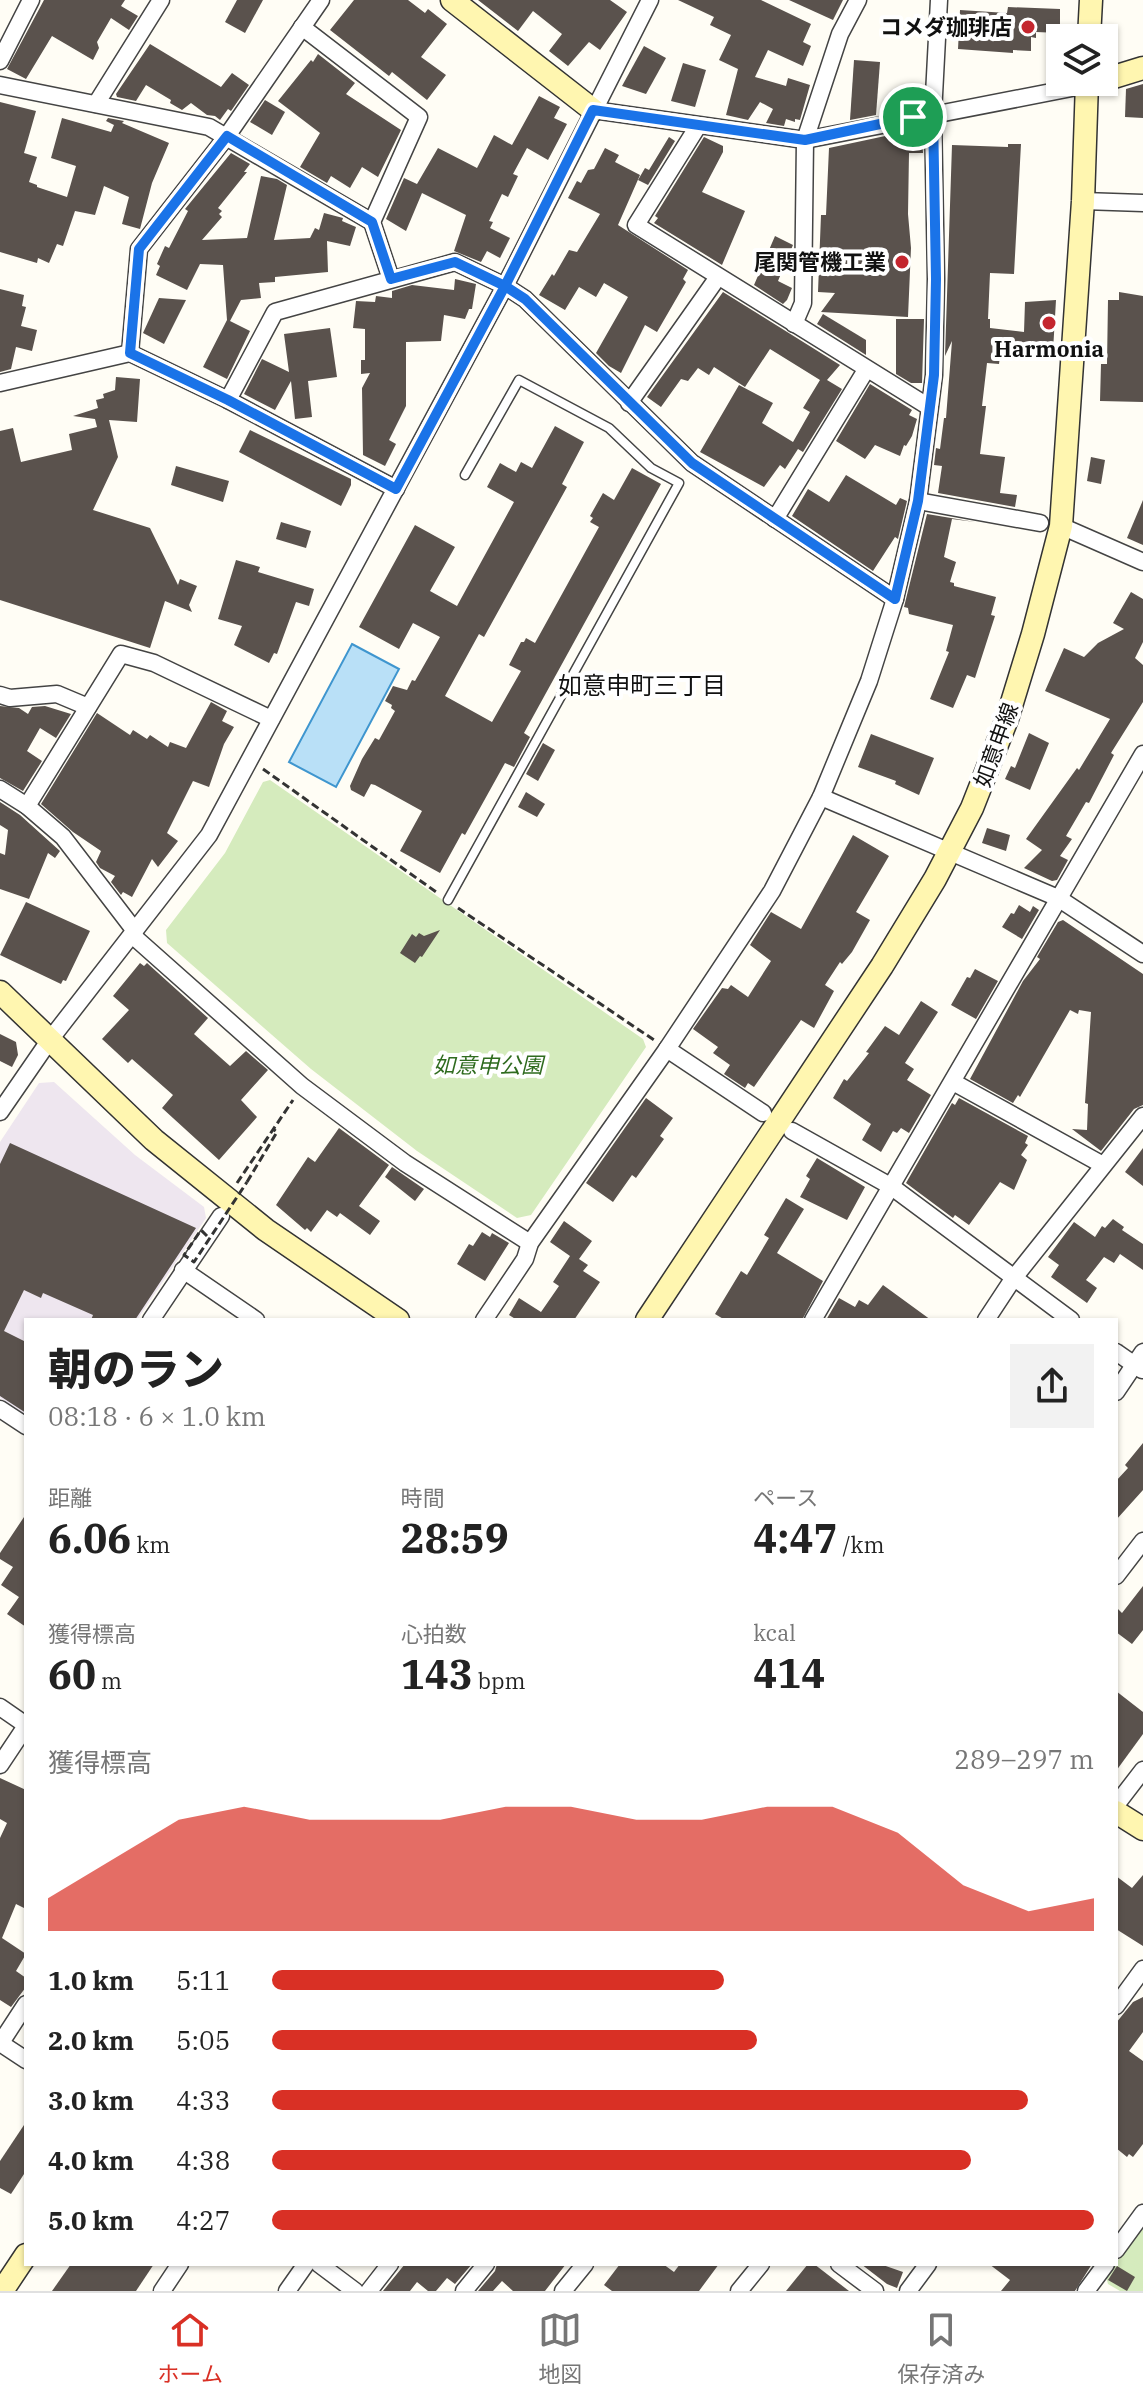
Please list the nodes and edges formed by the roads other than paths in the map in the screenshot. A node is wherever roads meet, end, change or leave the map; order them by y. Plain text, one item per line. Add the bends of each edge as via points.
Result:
1 (31, 0) edge
2 (161, 0) edge
3 (321, 0) edge
4 (452, 0) edge
5 (858, 0) edge
6 (939, 0) edge
7 (1091, 0) edge
8 (642, 3) edge
9 (1090, 24) edge
10 (302, 27) junction
11 (0, 61) edge
12 (1143, 68) edge
13 (1118, 75) edge
14 (0, 85) edge
15 (1046, 92) edge
16 (1093, 96) edge
17 (96, 104) junction
18 (593, 110) junction
19 (933, 114) junction
20 (698, 126) junction
21 (227, 136) junction
22 (805, 140) junction
23 (1083, 201) junction
24 (1143, 203) edge
25 (372, 222) junction
26 (718, 277) junction
27 (391, 279) junction
28 (505, 286) junction
29 (794, 324) junction
30 (130, 353) junction
31 (866, 370) junction
32 (0, 383) edge
33 (228, 400) junction
34 (629, 403) junction
35 (929, 407) junction
36 (465, 475) dead end
37 (396, 489) junction
38 (918, 501) junction
39 (775, 519) junction
40 (1050, 524) junction
41 (1143, 562) edge
42 (895, 599) junction
43 (0, 695) edge
44 (88, 707) junction
45 (271, 719) junction
46 (1143, 754) edge
47 (0, 789) edge
48 (821, 797) junction
49 (27, 806) junction
50 (950, 852) junction
51 (1058, 898) junction
52 (448, 900) dead end
53 (134, 933) junction
54 (1143, 954) edge
55 (0, 992) edge
56 (49, 1041) junction
57 (667, 1049) junction
58 (953, 1082) junction
59 (0, 1112) edge
60 (763, 1113) dead end
61 (1143, 1116) edge
62 (792, 1131) dead end
63 (1103, 1165) junction
64 (892, 1187) junction
65 (221, 1216) dead end
66 (530, 1243) junction
67 (183, 1270) junction
68 (1013, 1279) junction
69 (152, 1318) edge
70 (253, 1318) edge
71 (395, 1318) edge
72 (485, 1318) edge
73 (648, 1318) edge
74 (814, 1318) edge
75 (987, 1318) edge
76 (1068, 1318) edge
77 (1118, 1353) edge
78 (1140, 1363) edge
79 (1118, 1390) edge
80 (0, 1409) edge
81 (24, 1425) edge
82 (1143, 1541) edge
83 (1118, 1573) edge
84 (0, 1707) edge
85 (24, 1724) edge
86 (24, 1728) edge
87 (0, 1765) edge
88 (1143, 1770) edge
89 (1118, 1802) edge
90 (1118, 1813) edge
91 (1143, 1829) edge
92 (1143, 1969) edge
93 (1137, 1990) edge
94 (1118, 2004) edge
95 (24, 2007) edge
96 (0, 2044) edge
97 (24, 2059) edge
98 (1143, 2213) edge
99 (1118, 2247) edge
100 (24, 2258) edge
101 (179, 2266) edge
102 (305, 2266) edge
103 (322, 2266) edge
104 (388, 2266) edge
105 (484, 2266) edge
106 (583, 2266) edge
107 (759, 2266) edge
108 (842, 2266) edge
109 (927, 2266) edge
110 (1105, 2266) edge
111 (1094, 2288) edge
112 (2, 2291) edge
113 (162, 2291) edge
114 (287, 2291) edge
115 (355, 2291) edge
116 (369, 2291) edge
117 (464, 2291) edge
118 (563, 2291) edge
119 (739, 2291) edge
120 (875, 2291) edge
121 (908, 2291) edge

1 - 11 street
2 - 17 street
3 - 10 street
4 - 18 street
5 - 22 street via 840,34
6 - 19 street
7 - 9 street
8 - 18 street
10 - 21 street
10 - 25 street via 419,117
12 - 13 street
14 - 17 street
15 - 19 street
16 - 23 street, 如意申線
17 - 21 street via 209,127
18 - 20 street
18 - 28 street
19 - 22 street
19 - 35 street via 936,279
20 - 22 street
20 - 26 street via 636,225
21 - 25 street
21 - 30 street via 139,249
22 - 29 street via 803,303
23 - 24 street
23 - 40 street, 如意申線
25 - 27 street
26 - 29 street
26 - 34 street
27 - 28 street via 455,262
27 - 33 street via 275,312
28 - 34 street via 525,299
28 - 37 street
29 - 31 street
30 - 32 street
30 - 33 street
31 - 35 street
31 - 39 street
33 - 37 street
34 - 39 street via 692,463
35 - 38 street
36 - 52 lane via 519,380 609,428 651,468 679,483
37 - 45 street
38 - 40 street
38 - 42 street
39 - 42 street
40 - 41 street
40 - 50 street, 如意申線 via 1033,634 1007,719
42 - 48 street via 869,681
43 - 44 street via 57,694
44 - 45 street via 121,654 154,663
44 - 49 street
45 - 53 street via 209,835
46 - 51 street
47 - 49 street
48 - 50 street
48 - 57 street via 772,891
49 - 53 street via 63,837
50 - 51 street
50 - 73 street, 如意申線 via 882,966
51 - 54 street
51 - 58 street
53 - 56 street
53 - 66 street via 302,1086 405,1163
55 - 56 street
56 - 59 street
56 - 71 street via 154,1140 266,1230
57 - 60 street
57 - 66 street
58 - 63 street
58 - 64 street
61 - 63 street
62 - 64 street
63 - 68 street
64 - 68 street
64 - 74 street
65 - 67 street
66 - 72 street
67 - 69 street
67 - 70 street
68 - 75 street
68 - 76 street
77 - 78 street
78 - 79 street
80 - 81 street
82 - 83 street
84 - 85 street
86 - 87 street
88 - 89 street
90 - 91 street
92 - 93 street
93 - 94 street
95 - 96 street
96 - 97 street
98 - 99 street
100 - 112 street
101 - 113 street
102 - 114 street
103 - 115 street
104 - 116 street
105 - 117 street
106 - 118 street
107 - 119 street
108 - 120 street
109 - 121 street
110 - 111 street

